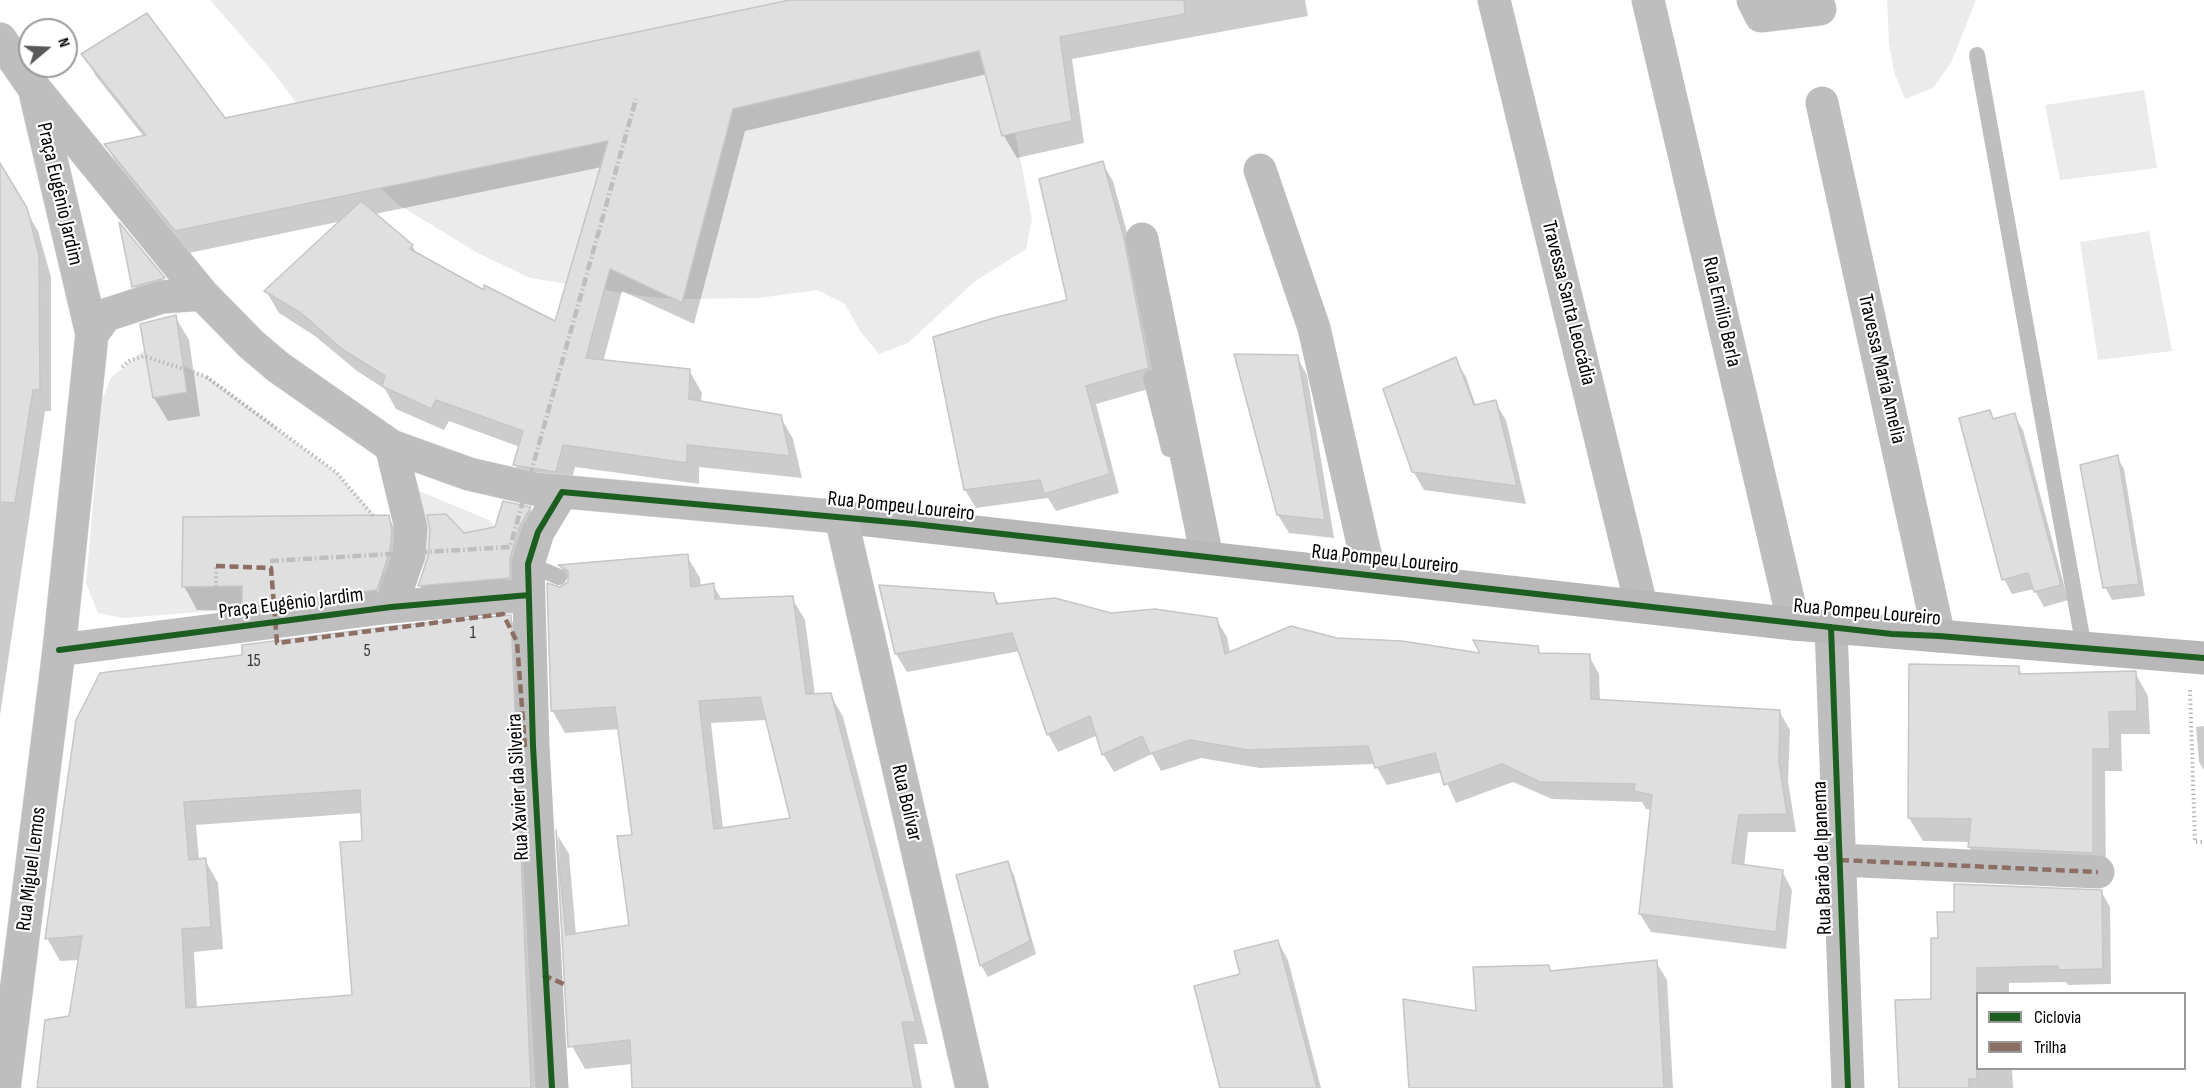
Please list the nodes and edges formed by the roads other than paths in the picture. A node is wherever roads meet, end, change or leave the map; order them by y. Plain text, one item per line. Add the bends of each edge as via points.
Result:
1 (1494, 0) edge
2 (1648, 0) edge
3 (1753, 0) edge
4 (1820, 9) dead end
5 (0, 39) edge
6 (1977, 55) dead end
7 (34, 88) junction
8 (1822, 103) dead end
9 (1260, 170) dead end
10 (1142, 239) dead end
11 (202, 294) junction
12 (92, 334) junction
13 (1151, 378) dead end
14 (391, 446) junction
15 (562, 492) junction
16 (841, 517) junction
17 (1200, 556) junction
18 (1370, 575) junction
19 (559, 577) dead end
20 (528, 579) junction
21 (1641, 605) junction
22 (391, 607) junction
23 (1794, 624) junction
24 (1831, 627) junction
25 (1939, 636) junction
26 (2084, 648) junction
27 (59, 650) junction
28 (2197, 657) edge
29 (1840, 860) junction
30 (2098, 872) dead end
31 (4, 1088) edge
32 (552, 1088) edge
33 (972, 1088) edge
34 (1848, 1088) edge

1 - 21 street, Travessa Santa Leocádia
2 - 23 street, Rua Emilio Berla
3 - 4 street via 1761,16
5 - 7 street
6 - 26 lane
7 - 11 street, Praça Eugênio Jardim
7 - 12 street, Praça Eugênio Jardim
8 - 25 street, Travessa Maria Amelia
9 - 18 street via 1314,328
10 - 17 street
11 - 12 street via 162,297 106,315
11 - 14 street, Praça Eugênio Jardim via 278,368
12 - 27 street, Praça Eugênio Jardim
13 - 17 lane
14 - 15 street, Praça Eugênio Jardim via 469,474
14 - 22 street, Praça Eugênio Jardim via 411,528 409,555
15 - 16 street, Rua Pompeu Loureiro
15 - 20 street, Rua Xavier da Silveira via 538,532
16 - 17 street, Rua Pompeu Loureiro
16 - 33 street, Rua Bolívar
17 - 18 street, Rua Pompeu Loureiro
18 - 21 street, Rua Pompeu Loureiro
19 - 20 lane
20 - 22 street, Praça Eugênio Jardim
20 - 32 street, Rua Xavier da Silveira via 532,746
21 - 23 street, Rua Pompeu Loureiro
22 - 27 street, Praça Eugênio Jardim
23 - 24 street, Rua Pompeu Loureiro
24 - 25 street, Rua Pompeu Loureiro
24 - 29 street, Rua Barão de Ipanema
25 - 26 street, Rua Pompeu Loureiro
26 - 28 street, Rua Pompeu Loureiro
27 - 31 street, Rua Miguel Lemos
29 - 30 street
29 - 34 street, Rua Barão de Ipanema

